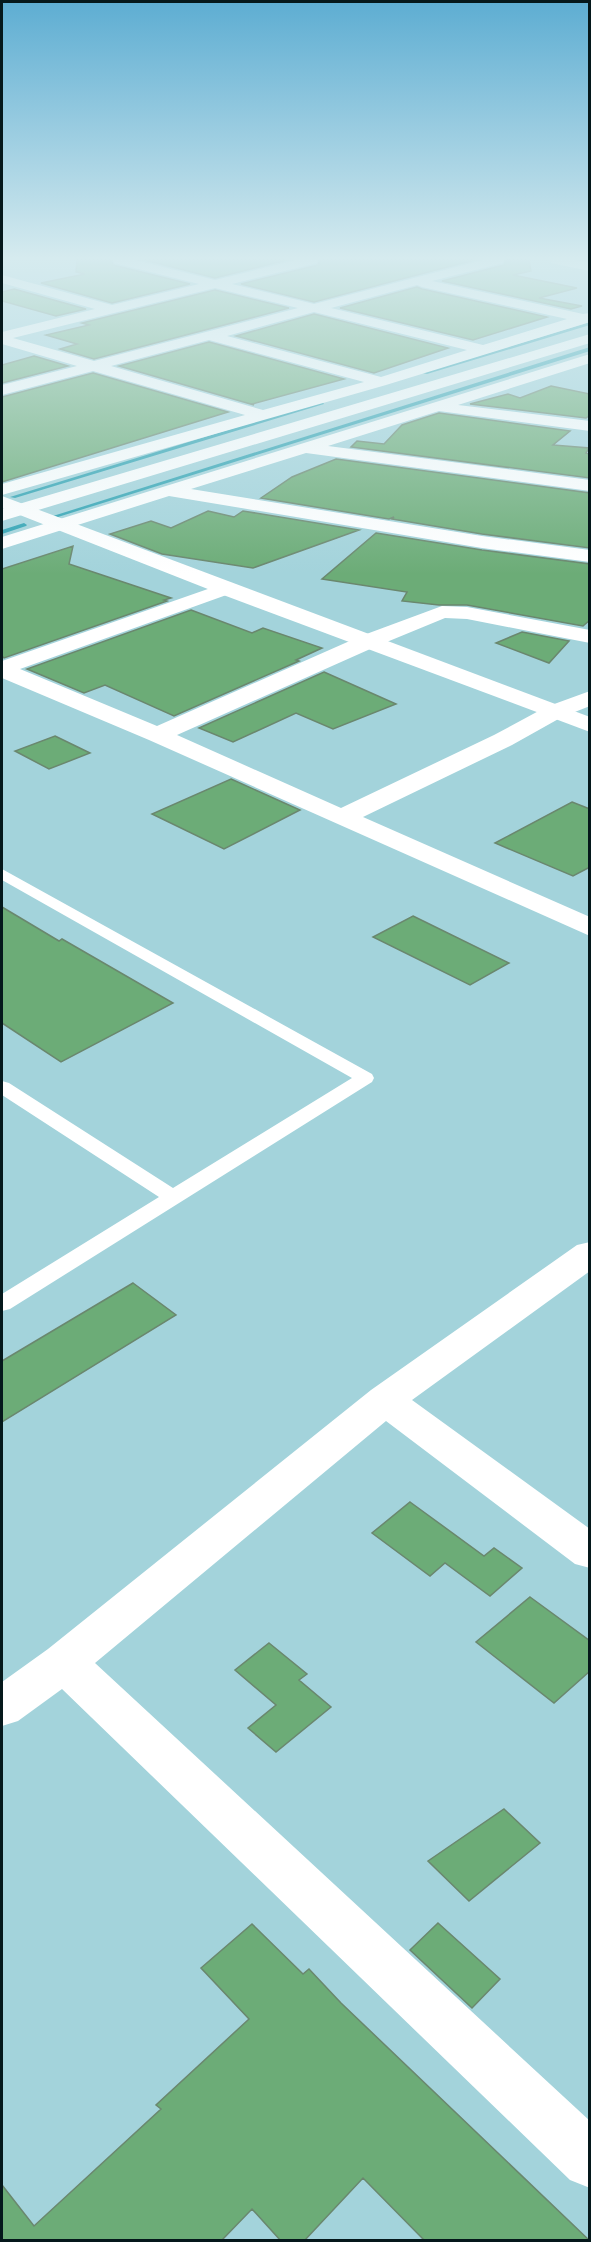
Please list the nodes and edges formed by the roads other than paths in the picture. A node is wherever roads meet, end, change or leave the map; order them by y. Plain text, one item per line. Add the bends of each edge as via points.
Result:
1 (84, 365) edge
2 (100, 365) edge
3 (317, 365) edge
4 (436, 365) edge
5 (499, 365) edge
6 (569, 365) edge
7 (91, 367) junction
8 (552, 370) junction
9 (590, 375) edge
10 (380, 382) junction
11 (2, 390) edge
12 (434, 406) junction
13 (261, 415) junction
14 (590, 426) edge
15 (304, 448) junction
16 (590, 486) edge
17 (2, 490) edge
18 (170, 491) junction
19 (8, 509) edge
20 (61, 525) junction
21 (2, 543) edge
22 (590, 556) edge
23 (225, 589) junction
24 (590, 637) edge
25 (369, 641) junction
26 (2, 669) edge
27 (590, 698) edge
28 (554, 712) junction
29 (590, 725) edge
30 (157, 735) junction
31 (342, 817) junction
32 (2, 874) edge
33 (590, 928) edge
34 (2, 1087) edge
35 (173, 1197) junction
36 (590, 1253) edge
37 (2, 1304) edge
38 (385, 1400) junction
39 (590, 1552) edge
40 (64, 1662) junction
41 (2, 1707) edge
42 (590, 2160) edge

1 - 7 main road
2 - 7 main road
3 - 10 main road
4 - 10 main road
5 - 19 main road
6 - 8 main road
7 - 11 main road
7 - 13 main road
8 - 9 main road
8 - 12 main road
10 - 13 main road
12 - 14 main road
12 - 15 main road
13 - 17 main road
15 - 16 main road
15 - 18 main road
18 - 20 main road
18 - 22 main road
19 - 20 main road
20 - 21 main road
20 - 23 main road
23 - 25 main road
23 - 26 main road
24 - 25 main road via 454,611 432,615
25 - 28 main road
25 - 30 main road
26 - 30 main road
27 - 28 main road
28 - 29 main road
28 - 31 main road
30 - 31 main road
31 - 33 main road
32 - 35 lane via 365,1078
34 - 35 lane
35 - 37 lane
36 - 38 main road
38 - 39 main road
38 - 40 main road
40 - 41 main road
40 - 42 main road

